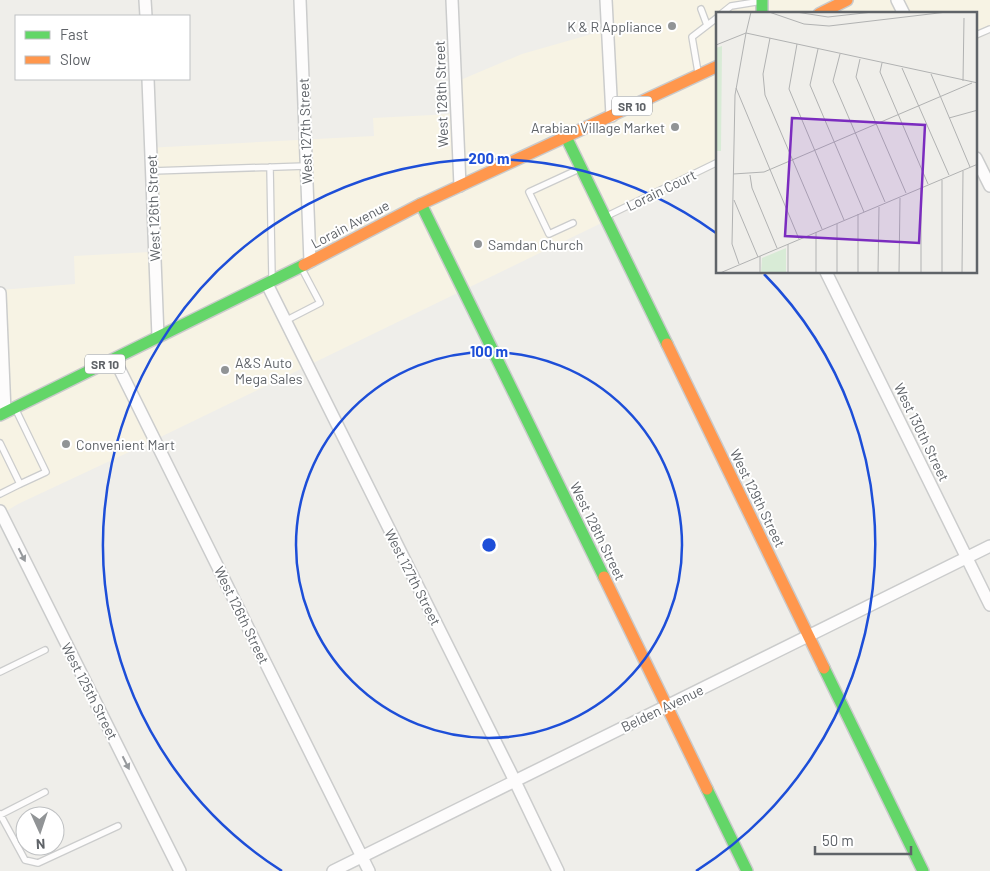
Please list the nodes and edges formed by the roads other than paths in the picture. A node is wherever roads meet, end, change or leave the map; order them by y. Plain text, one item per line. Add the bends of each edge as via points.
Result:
1 (145, 0) edge
2 (300, 0) edge
3 (452, 0) edge
4 (606, 0) edge
5 (762, 0) edge
6 (847, 0) edge
7 (897, 0) edge
8 (731, 3) edge
9 (702, 9) dead end
10 (823, 12) edge
11 (903, 12) edge
12 (146, 15) edge
13 (716, 18) edge
14 (707, 25) junction
15 (990, 29) edge
16 (978, 34) edge
17 (716, 67) edge
18 (698, 75) junction
19 (148, 80) edge
20 (612, 116) junction
21 (566, 137) junction
22 (978, 162) edge
23 (716, 163) edge
24 (306, 166) junction
25 (270, 167) junction
26 (581, 168) junction
27 (152, 171) junction
28 (460, 186) junction
29 (990, 186) edge
30 (421, 204) junction
31 (605, 217) junction
32 (573, 223) dead end
33 (305, 264) junction
34 (827, 274) edge
35 (270, 283) junction
36 (0, 293) edge
37 (285, 321) junction
38 (158, 337) junction
39 (115, 360) junction
40 (7, 412) edge
41 (0, 443) edge
42 (3, 456) edge
43 (20, 484) junction
44 (0, 494) edge
45 (0, 511) edge
46 (990, 546) edge
47 (966, 557) junction
48 (990, 606) edge
49 (808, 636) junction
50 (45, 650) dead end
51 (0, 672) edge
52 (667, 705) junction
53 (515, 781) junction
54 (45, 792) dead end
55 (0, 815) edge
56 (118, 826) dead end
57 (362, 857) junction
58 (180, 871) edge
59 (333, 871) edge
60 (369, 871) edge
61 (558, 871) edge
62 (747, 871) edge
63 (923, 871) edge

1 - 12 street
2 - 24 street, West 127th Street
3 - 28 street, West 128th Street
4 - 20 street
5 - 8 lane
6 - 10 street
7 - 11 street
9 - 14 lane
13 - 14 lane
14 - 18 lane via 692,37
15 - 16 lane
17 - 18 street, Lorain Avenue / SR 10
18 - 20 street, Lorain Avenue / SR 10
19 - 27 street, West 126th Street
20 - 21 street, Lorain Avenue / SR 10
21 - 26 street, West 129th Street
21 - 28 street, Lorain Avenue / SR 10
22 - 29 street
23 - 31 lane, Lorain Court
24 - 25 lane
24 - 33 street, West 127th Street
25 - 27 lane
25 - 35 lane
26 - 31 street, West 129th Street
26 - 32 lane via 529,192 549,234
27 - 38 street, West 126th Street
28 - 30 street, Lorain Avenue / SR 10
30 - 33 street, Lorain Avenue / SR 10
30 - 52 street, West 128th Street
31 - 49 street, West 129th Street
33 - 35 street, Lorain Avenue / SR 10
33 - 37 lane via 320,303
34 - 47 street, West 130th Street
35 - 37 street, West 127th Street
35 - 38 street, Lorain Avenue / SR 10
36 - 40 street
37 - 53 street, West 127th Street
38 - 39 street, Lorain Avenue / SR 10
39 - 40 street, Lorain Avenue / SR 10
39 - 57 street, West 126th Street
40 - 43 lane via 46,472
41 - 42 lane
42 - 43 lane
43 - 44 lane
45 -> 58 street, West 125th Street
46 - 47 street, Belden Avenue
47 - 48 street, West 130th Street
47 - 49 street, Belden Avenue
49 - 52 street, Belden Avenue
49 - 63 street, West 129th Street
50 - 51 lane
52 - 53 street, Belden Avenue
52 - 62 street, West 128th Street
53 - 57 street, Belden Avenue
53 - 61 street, West 127th Street
54 - 55 lane
55 - 56 lane via 25,860 38,863
57 - 59 street, Belden Avenue
57 - 60 street, West 126th Street

